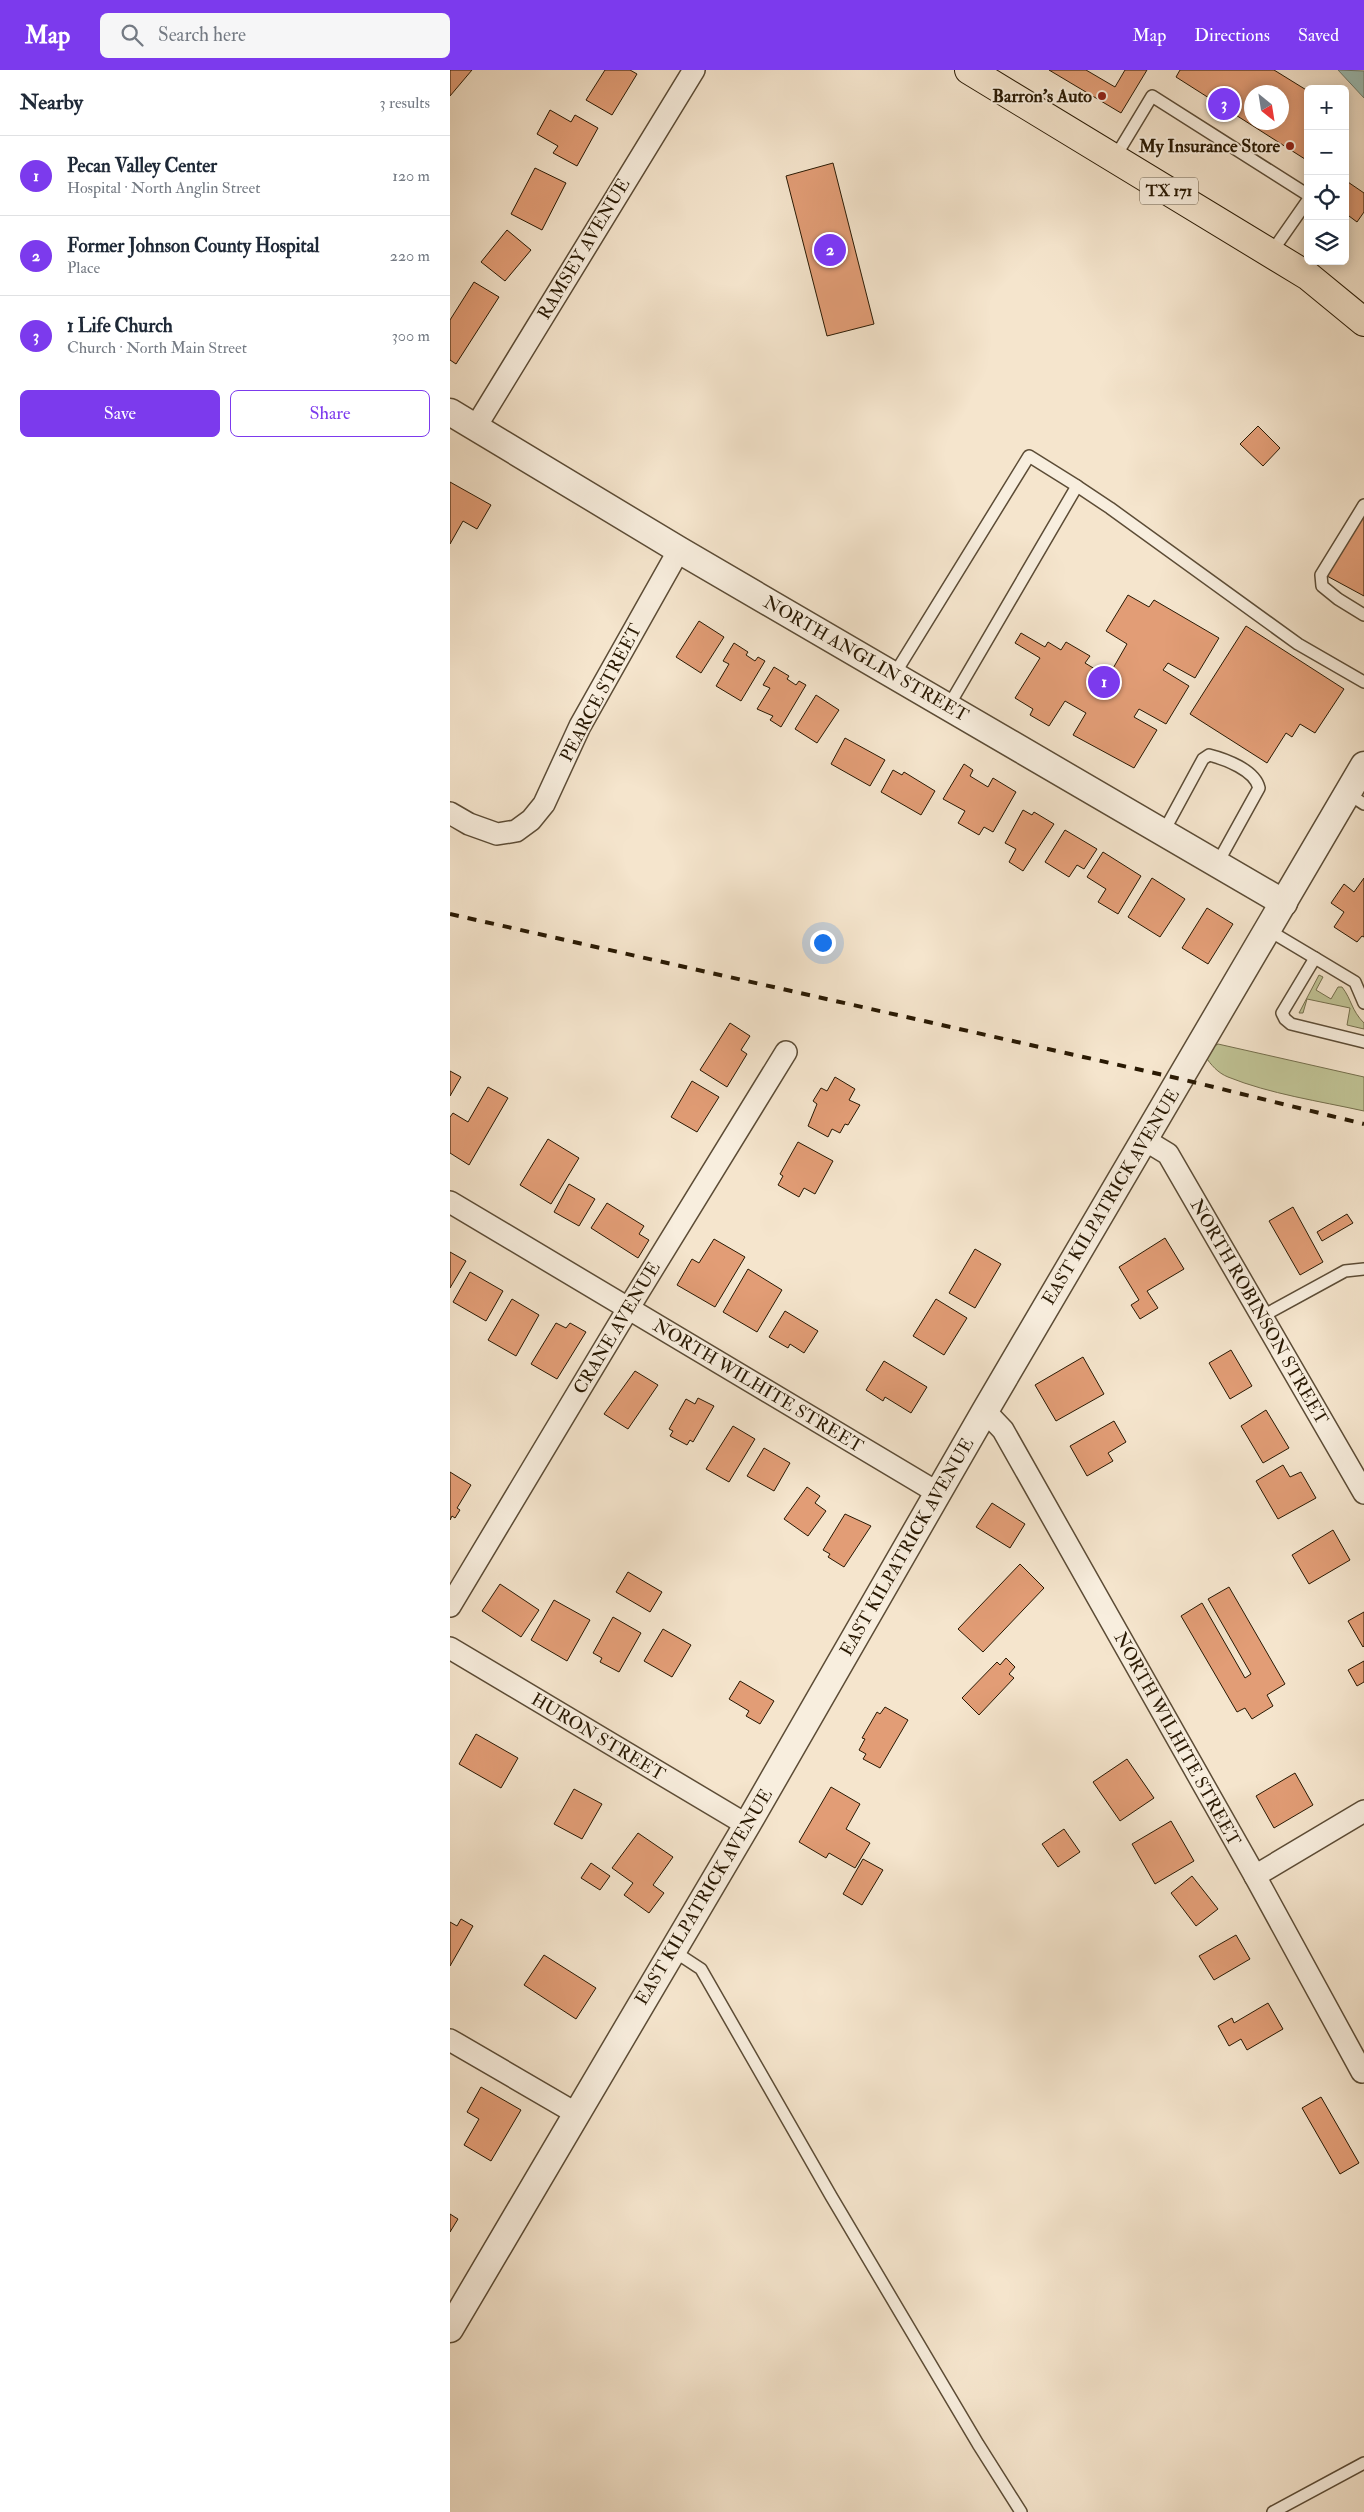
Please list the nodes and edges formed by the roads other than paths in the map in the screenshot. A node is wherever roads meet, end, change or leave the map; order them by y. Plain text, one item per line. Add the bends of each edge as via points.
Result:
1 (687, 72) edge
2 (985, 74) edge
3 (1114, 159) junction
4 (1304, 192) edge
5 (1304, 206) edge
6 (1271, 253) junction
7 (1364, 322) edge
8 (450, 412) edge
9 (475, 428) junction
10 (1077, 486) junction
11 (1364, 505) edge
12 (679, 550) junction
13 (1364, 614) edge
14 (894, 675) junction
15 (1364, 682) edge
16 (948, 707) junction
17 (1364, 764) edge
18 (1356, 799) edge
19 (450, 813) edge
20 (1164, 831) junction
21 (1217, 864) junction
22 (1284, 902) junction
23 (1268, 930) junction
24 (1315, 958) junction
25 (1364, 1003) edge
26 (1364, 1042) edge
27 (786, 1052) dead end
28 (1145, 1140) junction
29 (450, 1202) edge
30 (1364, 1269) edge
31 (628, 1309) junction
32 (1262, 1317) junction
33 (985, 1411) junction
34 (938, 1493) junction
35 (1364, 1493) edge
36 (450, 1606) edge
37 (450, 1648) edge
38 (1364, 1811) edge
39 (747, 1825) junction
40 (1255, 1876) junction
41 (672, 1950) junction
42 (450, 2040) edge
43 (1362, 2072) dead end
44 (577, 2114) junction
45 (450, 2329) edge
46 (1364, 2463) edge
47 (1021, 2512) edge
48 (1274, 2512) edge

1 - 9 street, RAMSEY AVENUE
2 - 3 main road, TX 171
3 - 4 lane via 1152,96
3 - 6 main road, TX 171
5 - 6 lane
6 - 7 main road, TX 171 via 1308,276
8 - 9 street, NORTH ANGLIN STREET
9 - 12 street, NORTH ANGLIN STREET
10 - 14 lane via 1029,456
10 - 15 lane via 1298,644
10 - 16 lane
11 - 13 lane via 1322,575 1322,586
12 - 14 street, NORTH ANGLIN STREET
12 - 19 street, PEARCE STREET via 580,726 544,804 531,820 516,831 497,834
14 - 16 street, NORTH ANGLIN STREET
16 - 20 street, NORTH ANGLIN STREET
17 - 18 street, EAST KILPATRICK AVENUE
18 - 22 street, EAST KILPATRICK AVENUE
20 - 21 street, NORTH ANGLIN STREET
20 - 21 lane via 1208,755 1252,774 1259,788
21 - 22 street, NORTH ANGLIN STREET
22 - 23 street, EAST KILPATRICK AVENUE
23 - 24 lane
23 - 28 street, EAST KILPATRICK AVENUE
24 - 25 lane via 1355,982
24 - 26 lane via 1282,1013 1285,1019 1291,1024
27 - 31 street, CRANE AVENUE
28 - 32 street, NORTH ROBINSON STREET via 1168,1154
28 - 33 street, EAST KILPATRICK AVENUE
29 - 31 street, NORTH WILHITE STREET
30 - 32 lane via 1345,1271
31 - 34 street, NORTH WILHITE STREET
31 - 36 street, CRANE AVENUE
32 - 35 street, NORTH ROBINSON STREET
33 - 34 street, EAST KILPATRICK AVENUE
33 - 40 street, NORTH WILHITE STREET via 1003,1430
34 - 39 street, EAST KILPATRICK AVENUE
37 - 39 street, HURON STREET
38 - 40 street
39 - 41 street, EAST KILPATRICK AVENUE
40 - 43 street, NORTH WILHITE STREET
41 - 44 street, EAST KILPATRICK AVENUE
41 - 47 lane via 701,1969 831,2196
42 - 44 street
44 - 45 street, EAST KILPATRICK AVENUE
46 - 48 lane

